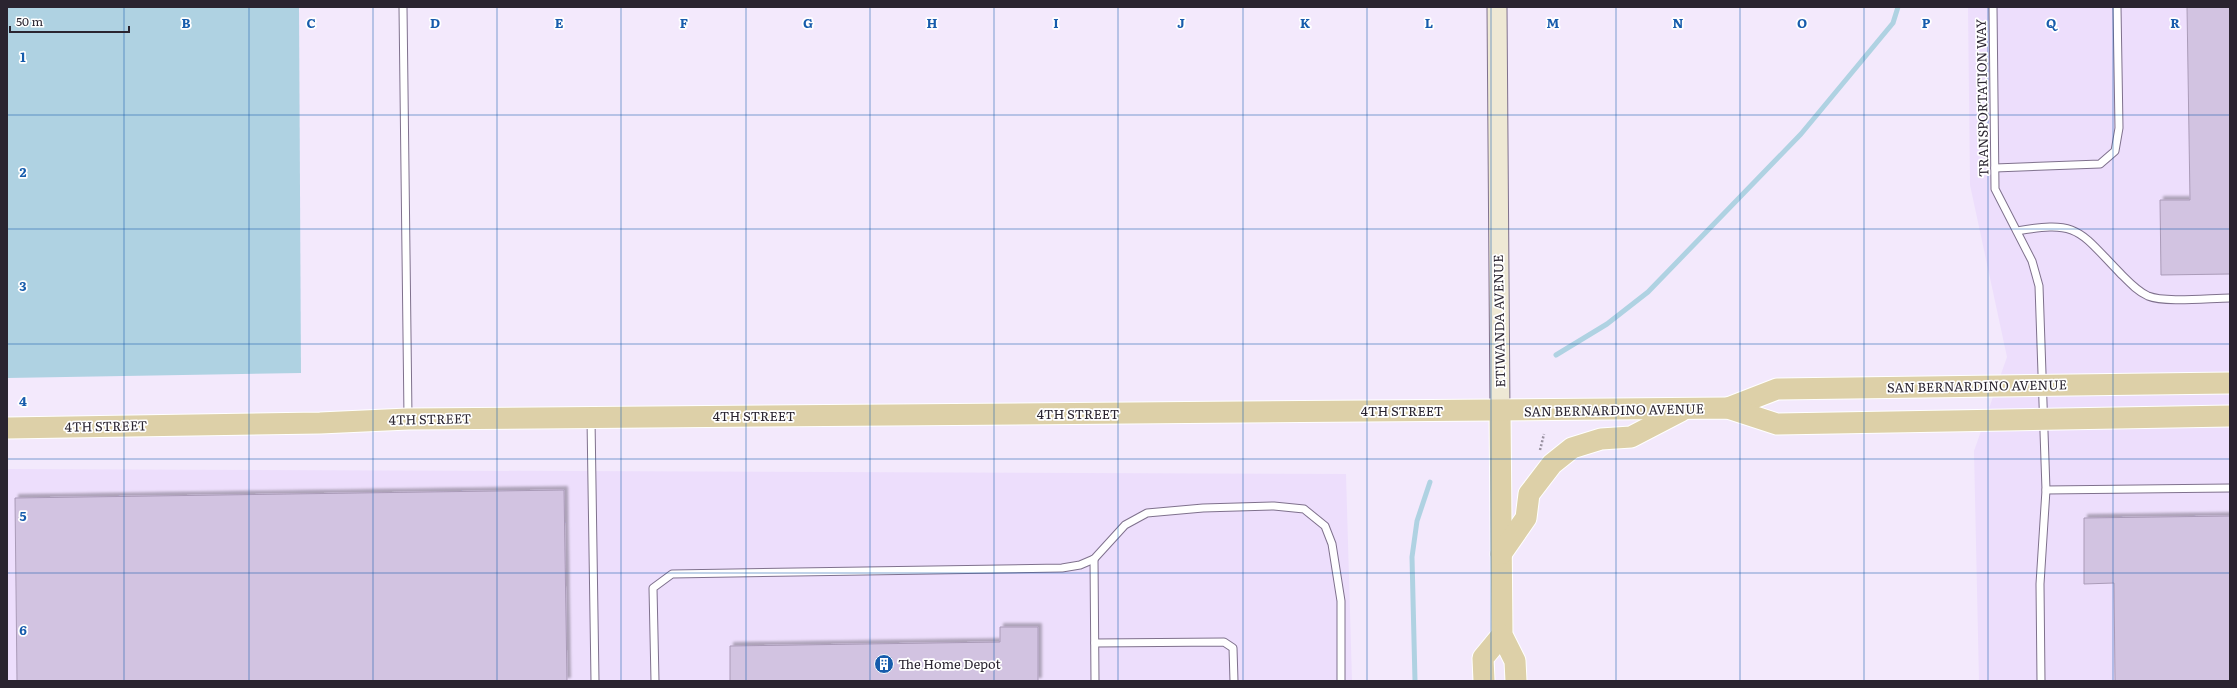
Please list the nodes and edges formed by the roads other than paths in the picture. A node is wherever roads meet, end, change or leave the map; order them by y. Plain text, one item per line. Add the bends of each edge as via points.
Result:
1 (403, 7) edge
2 (1497, 7) edge
3 (1993, 7) edge
4 (2117, 7) edge
5 (1995, 168) junction
6 (2017, 231) junction
7 (2230, 298) edge
8 (2230, 383) edge
9 (2043, 386) junction
10 (1687, 408) junction
11 (1728, 408) junction
12 (1500, 412) junction
13 (2230, 416) edge
14 (591, 417) junction
15 (408, 418) junction
16 (2043, 419) junction
17 (7, 428) edge
18 (2230, 488) edge
19 (2046, 490) junction
20 (1502, 554) junction
21 (1094, 559) junction
22 (1502, 635) junction
23 (1095, 643) junction
24 (595, 681) edge
25 (655, 681) edge
26 (1095, 681) edge
27 (1234, 681) edge
28 (1341, 681) edge
29 (1484, 681) edge
30 (1516, 681) edge
31 (2041, 681) edge

1 - 15 lane
2 - 12 main road, ETIWANDA AVENUE
3 - 5 lane, TRANSPORTATION WAY
4 - 5 lane via 2119,128 2115,151 2100,164
5 - 6 lane, TRANSPORTATION WAY via 1995,189
6 - 7 lane via 2048,226 2070,228 2084,236 2136,289 2149,296
6 - 9 lane, TRANSPORTATION WAY via 2032,261 2039,286
8 - 9 main road, SAN BERNARDINO AVENUE
9 - 11 main road, SAN BERNARDINO AVENUE via 1778,389
9 - 16 lane, TRANSPORTATION WAY
10 - 11 main road, SAN BERNARDINO AVENUE
10 - 12 main road, SAN BERNARDINO AVENUE
10 - 20 main road via 1631,437 1572,448 1557,460 1530,494 1526,518
11 - 16 main road, SAN BERNARDINO AVENUE via 1777,424
12 - 14 main road, 4TH STREET
12 - 20 main road, ETIWANDA AVENUE
13 - 16 main road, SAN BERNARDINO AVENUE
14 - 15 main road, 4TH STREET
14 - 24 lane
15 - 17 main road, 4TH STREET via 320,423
16 - 19 lane, TRANSPORTATION WAY
18 - 19 lane
19 - 31 lane, TRANSPORTATION WAY via 2040,584
20 - 22 main road, ETIWANDA AVENUE
21 - 23 lane
21 - 25 lane via 1062,568 672,574 653,588
21 - 28 lane via 1125,525 1147,513 1274,506 1304,509 1325,526 1332,544 1341,601
22 - 29 main road via 1483,658
22 - 30 main road, ETIWANDA AVENUE via 1516,662
23 - 26 lane
23 - 27 lane via 1224,642 1233,648

